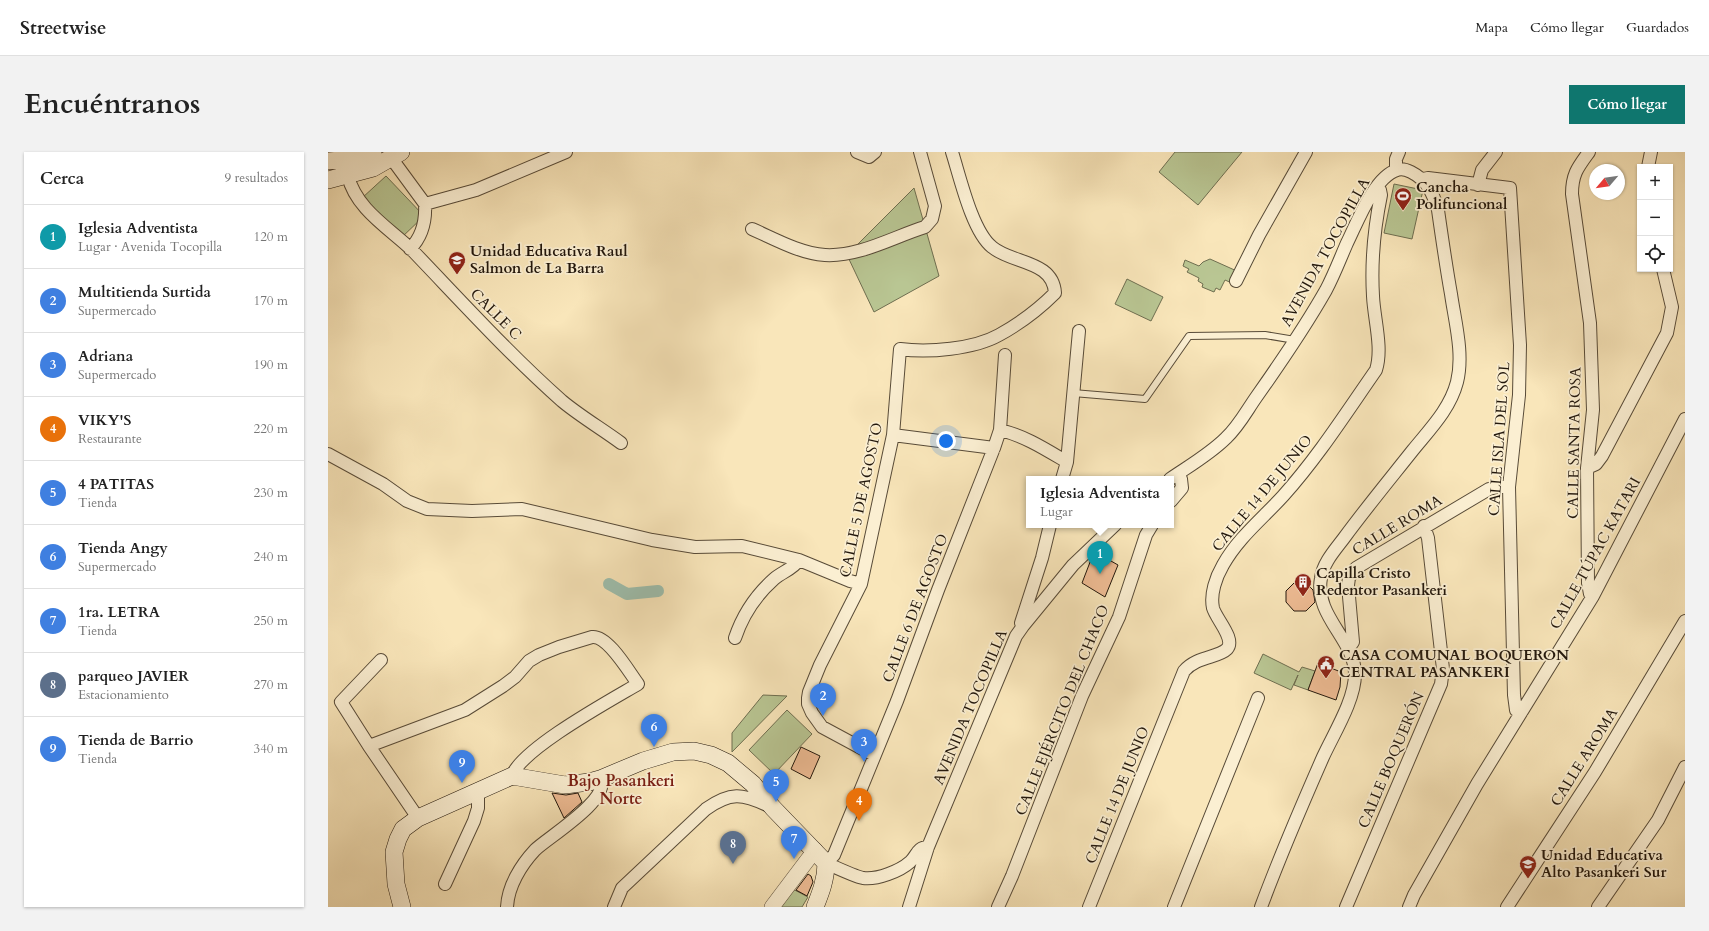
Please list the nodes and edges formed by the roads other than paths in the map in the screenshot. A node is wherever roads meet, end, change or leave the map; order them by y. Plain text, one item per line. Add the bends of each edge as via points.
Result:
1 (566, 152) edge
2 (857, 152) edge
3 (875, 152) edge
4 (920, 152) edge
5 (952, 152) edge
6 (1306, 152) edge
7 (1399, 152) edge
8 (1496, 152) edge
9 (1589, 152) edge
10 (1651, 152) edge
11 (396, 155) edge
12 (372, 158) edge
13 (328, 161) edge
14 (1649, 164) edge
15 (1396, 170) junction
16 (348, 176) junction
17 (1423, 179) junction
18 (328, 180) edge
19 (1478, 185) junction
20 (1377, 186) junction
21 (425, 204) junction
22 (752, 229) dead end
23 (410, 249) junction
24 (1665, 272) edge
25 (1236, 281) dead end
26 (1079, 331) dead end
27 (1295, 340) junction
28 (1005, 355) dead end
29 (1073, 393) junction
30 (1685, 419) edge
31 (1000, 430) junction
32 (893, 435) junction
33 (621, 443) dead end
34 (994, 448) junction
35 (328, 454) edge
36 (1067, 462) junction
37 (1587, 468) junction
38 (1063, 476) edge
39 (1174, 477) edge
40 (1509, 487) junction
41 (1174, 497) edge
42 (1424, 526) junction
43 (1049, 528) edge
44 (1112, 528) edge
45 (1150, 528) edge
46 (799, 560) junction
47 (861, 584) junction
48 (1593, 596) junction
49 (1685, 621) edge
50 (1022, 626) junction
51 (735, 638) dead end
52 (1348, 649) junction
53 (381, 660) dead end
54 (1258, 698) dead end
55 (1522, 711) junction
56 (369, 746) junction
57 (874, 755) junction
58 (1685, 767) edge
59 (512, 776) junction
60 (600, 779) junction
61 (478, 792) junction
62 (773, 808) junction
63 (418, 818) junction
64 (928, 847) junction
65 (820, 856) junction
66 (445, 884) dead end
67 (402, 907) edge
68 (507, 907) edge
69 (614, 907) edge
70 (772, 907) edge
71 (815, 907) edge
72 (909, 907) edge
73 (998, 907) edge
74 (1089, 907) edge
75 (1174, 907) edge
76 (1261, 907) edge
77 (1346, 907) edge
78 (1408, 907) edge
79 (1507, 907) edge
80 (1598, 907) edge

1 - 21 street via 476,190
2 - 3 street via 869,157
4 - 22 street via 935,206 932,219 925,227 838,255 823,255 801,250
5 - 32 street, CALLE 5 DE AGOSTO via 971,211 985,240 998,252 1047,273 1052,280 1055,293 1024,320 998,336 977,344 913,351 900,349
6 - 25 street
7 - 15 street
8 - 19 street via 1482,170
9 - 37 street, CALLE SANTA ROSA via 1573,177 1572,194 1590,323 1593,410
10 - 14 street
11 - 12 main road
11 - 21 street
12 - 13 main road
12 - 16 main road
15 - 17 street via 1406,170
15 - 20 street, AVENIDA TOCOPILLA
16 - 18 main road
16 - 23 street, CALLE C via 350,188 360,202
17 - 19 street
17 - 52 street via 1431,190 1438,210 1458,336 1458,381 1447,408 1326,563 1320,578 1321,592 1330,621
19 - 40 street, CALLE ISLA DEL SOL via 1510,188 1520,346 1519,395
20 - 27 street, AVENIDA TOCOPILLA via 1326,289
20 - 74 street, CALLE 14 DE JUNIO via 1381,196 1374,234 1373,296 1378,357 1376,370 1327,442 1282,496 1236,545 1223,565 1212,594 1214,609 1229,638 1229,644 1226,650 1194,662 1184,671
21 - 23 street via 426,218 423,229
23 - 33 street, CALLE C via 563,402
24 - 37 street via 1672,307 1668,333 1602,456 1596,464
26 - 29 street
27 - 29 lane via 1265,335 1189,336 1146,399
27 - 39 street, AVENIDA TOCOPILLA via 1227,438
28 - 31 street, CALLE 6 DE AGOSTO
29 - 36 street
30 - 48 street, CALLE TÚPAC KATARI
31 - 34 street, CALLE 6 DE AGOSTO
31 - 36 street via 1022,437
32 - 34 street
32 - 47 street, CALLE 5 DE AGOSTO
34 - 57 street, CALLE 6 DE AGOSTO
35 - 46 street via 383,484 407,502 427,509 522,509 652,540 696,547 742,546
36 - 38 street
37 - 48 street, CALLE SANTA ROSA via 1588,583 1590,594
39 - 41 street via 1181,479 1182,488
40 - 42 street, CALLE ROMA via 1489,489
40 - 55 street, CALLE ISLA DEL SOL via 1514,695 1516,710
42 - 52 street, CALLE ROMA via 1352,572 1348,585 1353,642
42 - 77 street, CALLE BOQUERÓN via 1428,538 1443,669 1441,684
43 - 50 street
44 - 50 street, AVENIDA TOCOPILLA via 1073,565
45 - 73 street, CALLE EJÉRCITO DEL CHACO via 1119,617 1082,696
46 - 47 street
46 - 51 street via 752,601
47 - 57 street, CALLE 5 DE AGOSTO via 808,692 808,704 822,727
48 - 55 street, CALLE TÚPAC KATARI
49 - 79 street, CALLE AROMA via 1595,772
50 - 64 street, AVENIDA TOCOPILLA
52 - 76 street via 1354,662 1355,684 1288,837
53 - 56 street via 342,702
54 - 75 street
55 - 78 street, CALLE TÚPAC KATARI via 1477,784
56 - 59 street via 464,710 503,686 539,655 597,636 606,642 638,684 562,729 517,766
56 - 63 street
57 - 65 street, CALLE 6 DE AGOSTO via 834,855
58 - 80 street via 1658,820
59 - 60 main road via 565,785
59 - 61 main road
60 - 62 main road via 673,752 694,751 711,755 728,764 753,784
60 - 68 street via 602,787 594,802 545,841 524,863 514,880
61 - 63 main road
61 - 66 street via 478,808 474,821
62 - 65 main road
62 - 69 street via 746,796 736,795 719,800 706,809 622,888
63 - 67 main road via 403,829 394,852 396,884
64 - 65 street via 919,850 910,862 899,869 876,877 863,878
64 - 72 street, AVENIDA TOCOPILLA
65 - 70 street
65 - 71 main road via 826,875

